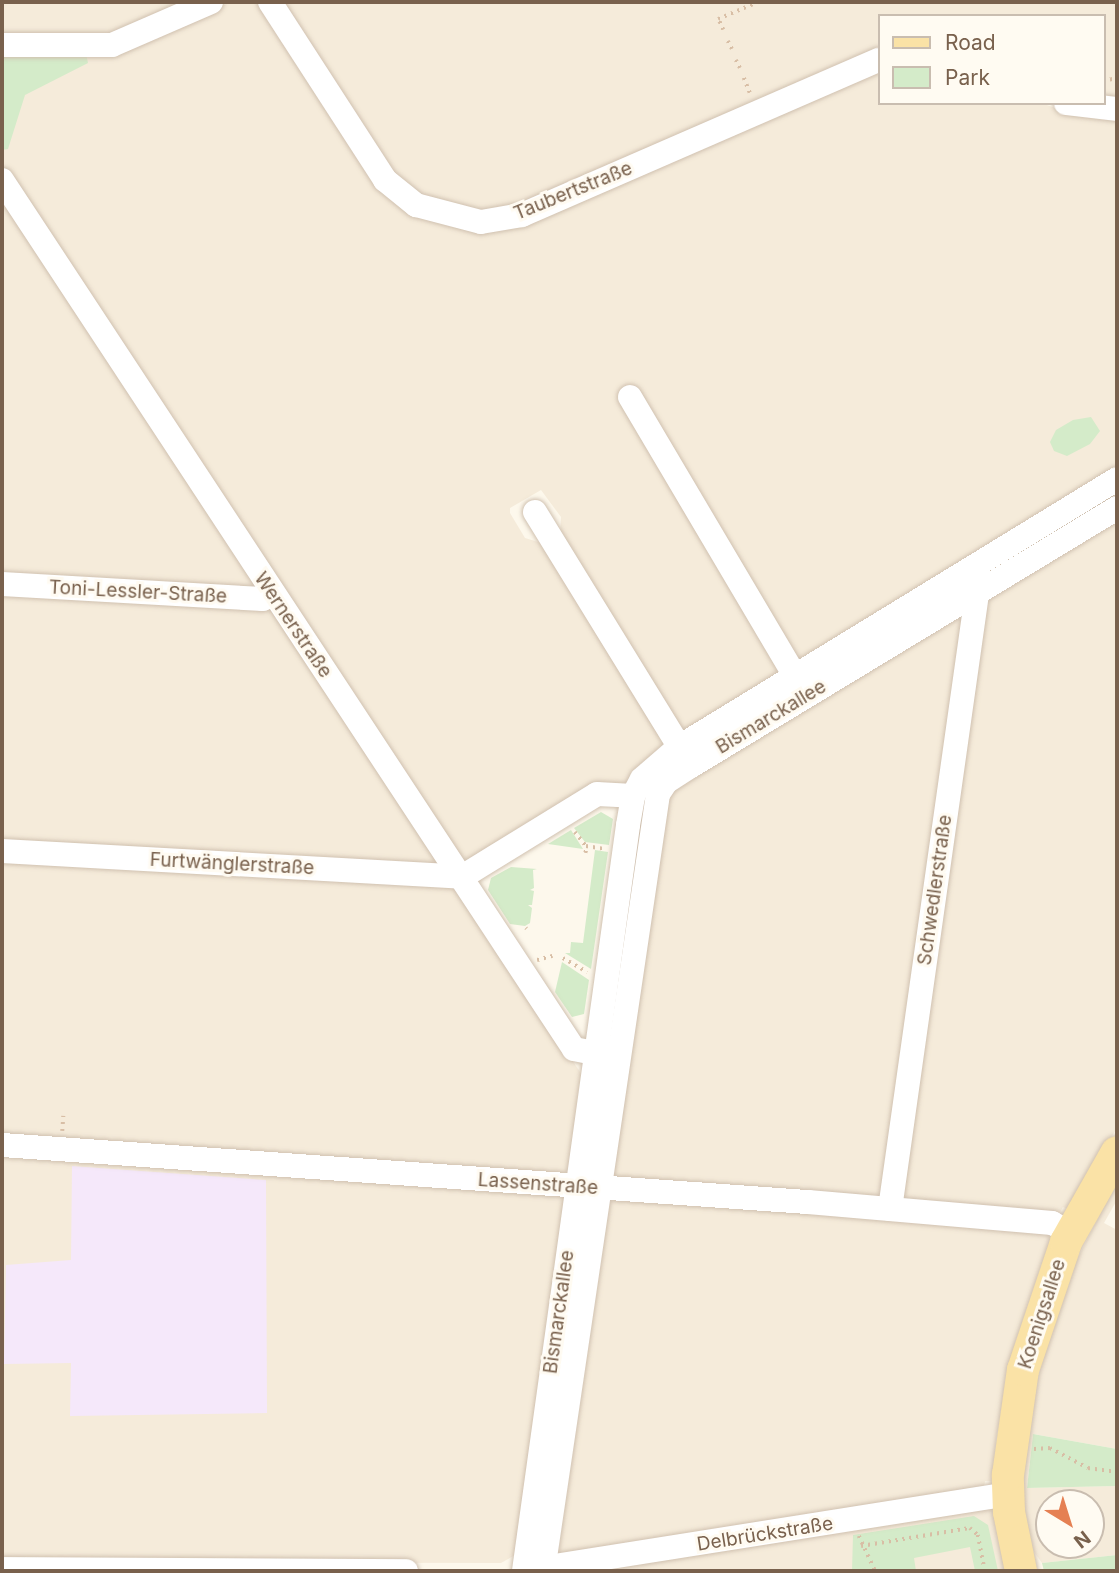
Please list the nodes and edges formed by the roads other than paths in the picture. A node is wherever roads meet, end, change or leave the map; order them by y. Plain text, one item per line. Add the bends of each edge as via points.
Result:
1 (211, 2) edge
2 (270, 2) edge
3 (2, 45) edge
4 (878, 60) edge
5 (1083, 105) edge
6 (1117, 109) edge
7 (2, 180) edge
8 (630, 397) dead end
9 (1117, 479) edge
10 (1117, 508) edge
11 (535, 512) dead end
12 (2, 584) edge
13 (971, 584) junction
14 (272, 593) junction
15 (795, 676) junction
16 (685, 756) junction
17 (633, 796) junction
18 (2, 852) edge
19 (462, 877) junction
20 (607, 1055) junction
21 (2, 1145) edge
22 (1117, 1152) edge
23 (587, 1188) junction
24 (890, 1209) junction
25 (1071, 1233) junction
26 (1008, 1494) junction
27 (2, 1569) edge
28 (406, 1571) edge
29 (531, 1571) edge
30 (1021, 1571) edge

1 - 3 street via 112,45
2 - 4 street, Taubertstraße via 385,180 416,205 481,222 522,215
5 - 6 street
7 - 14 street, Wernerstraße
8 - 15 street, Bismarckallee
9 - 13 street, Bismarckallee
10 - 13 street, Bismarckallee
11 - 16 street
12 - 14 street, Toni-Lessler-Straße via 263,599
13 - 15 street, Bismarckallee
13 - 16 street, Bismarckallee
13 - 24 street, Schwedlerstraße
14 - 19 street, Wernerstraße
15 - 16 street, Bismarckallee
16 - 17 street, Bismarckallee via 652,766
16 - 20 street, Bismarckallee via 655,804
17 - 19 street via 597,794
17 - 20 street, Bismarckallee
18 - 19 street, Furtwänglerstraße
19 - 20 street, Wernerstraße via 574,1049
20 - 23 street, Bismarckallee
21 - 23 street, Lassenstraße
22 - 25 main road, Koenigsallee
23 - 24 street, Lassenstraße
23 - 29 street, Bismarckallee
24 - 25 street, Lassenstraße via 1052,1223
25 - 26 main road, Koenigsallee via 1023,1370 1009,1452
26 - 29 street, Delbrückstraße
26 - 30 main road, Koenigsallee
27 - 28 street

